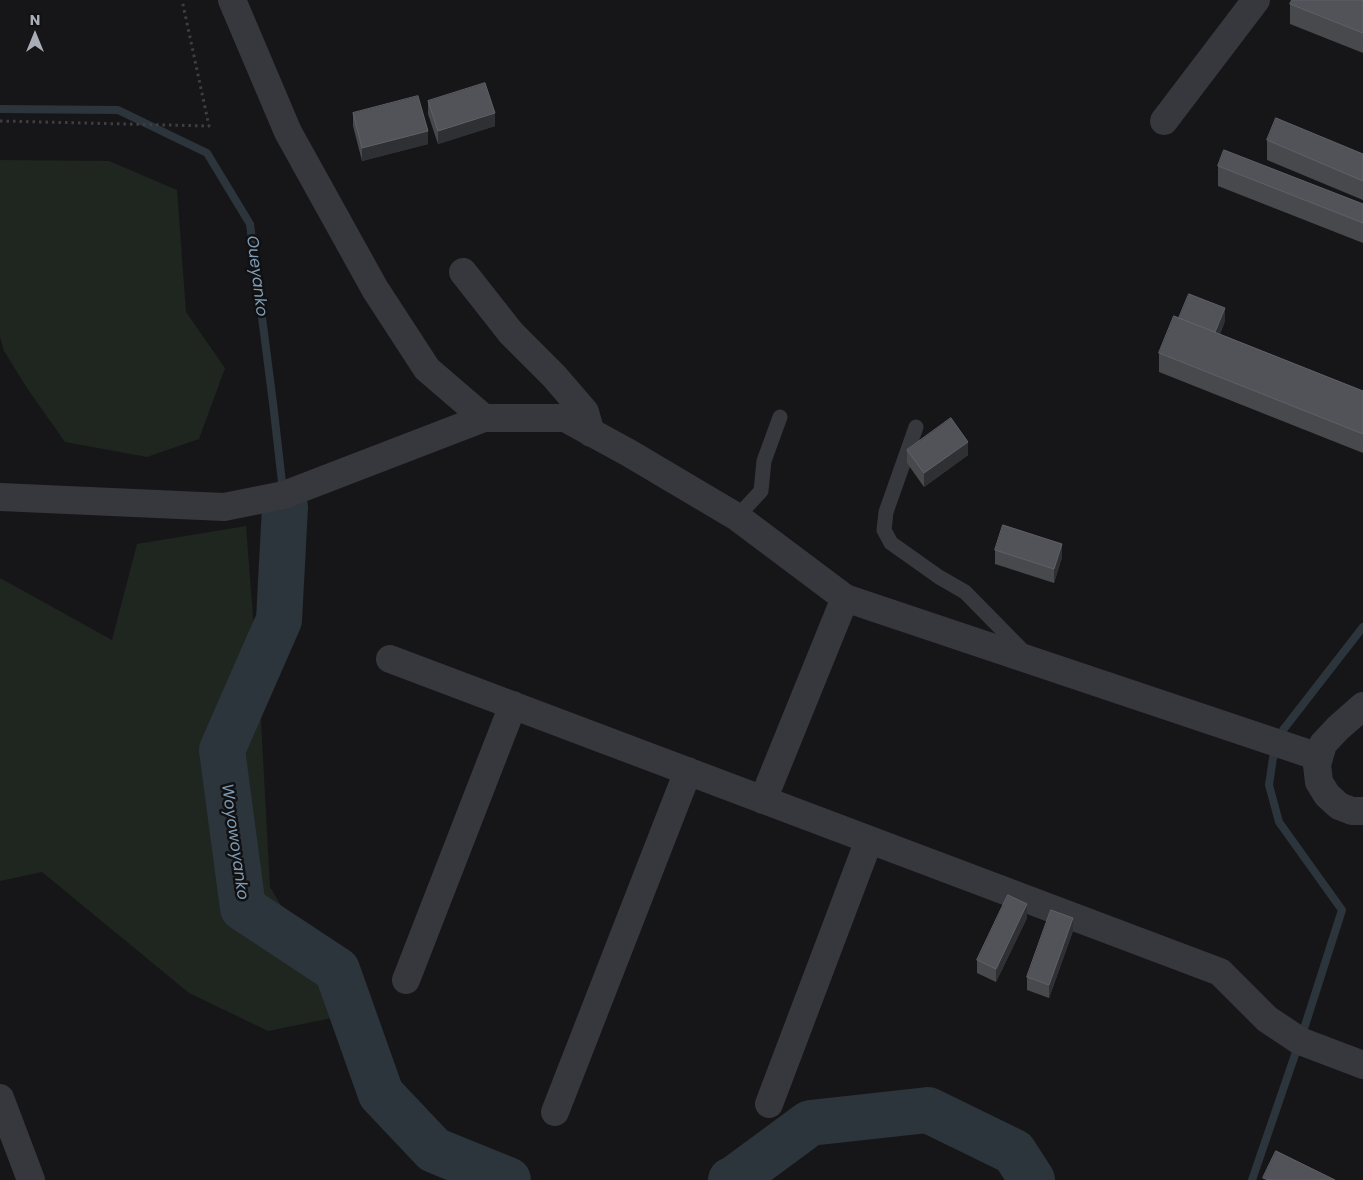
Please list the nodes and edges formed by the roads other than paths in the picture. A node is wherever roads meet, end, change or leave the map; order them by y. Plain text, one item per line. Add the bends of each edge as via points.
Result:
1 (232, 0) edge
2 (1256, 0) edge
3 (1164, 121) dead end
4 (462, 272) dead end
5 (780, 417) dead end
6 (484, 418) junction
7 (916, 426) dead end
8 (592, 432) junction
9 (0, 497) edge
10 (737, 518) junction
11 (845, 598) junction
12 (390, 659) dead end
13 (1033, 661) junction
14 (513, 705) junction
15 (1363, 706) edge
16 (1351, 724) edge
17 (1319, 757) junction
18 (688, 771) junction
19 (763, 800) junction
20 (1363, 812) edge
21 (869, 840) junction
22 (406, 980) dead end
23 (1363, 1065) edge
24 (0, 1098) edge
25 (769, 1104) dead end
26 (555, 1112) dead end
27 (31, 1180) edge

1 - 6 street via 288,132 375,289 427,369
2 - 3 street
4 - 8 street via 511,334 585,412
5 - 10 lane via 764,461 761,491
6 - 8 street via 565,418
6 - 9 street via 284,495 224,507
7 - 13 lane via 886,512 884,530 890,543 965,592
8 - 10 street
10 - 11 street
11 - 13 street
11 - 19 street
12 - 14 street
13 - 17 street
14 - 18 street
14 - 22 street
15 - 16 street
16 - 17 street via 1323,744
17 - 20 street via 1319,782 1327,795 1339,806
18 - 19 street
18 - 26 street
19 - 21 street
21 - 23 street via 1220,972 1267,1019 1300,1041
21 - 25 street
24 - 27 street

